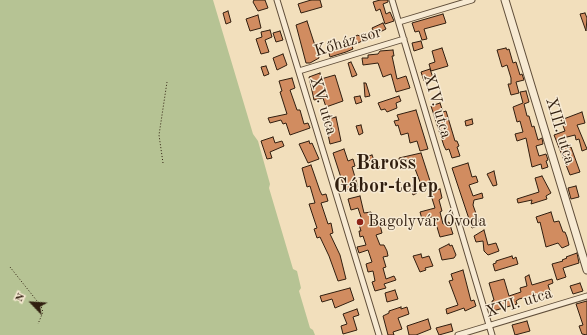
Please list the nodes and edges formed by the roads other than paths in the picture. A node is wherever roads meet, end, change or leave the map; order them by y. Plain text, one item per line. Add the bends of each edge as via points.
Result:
1 (278, 0) edge
2 (392, 0) edge
3 (472, 0) edge
4 (505, 0) edge
5 (399, 22) junction
6 (404, 39) junction
7 (299, 71) junction
8 (587, 270) edge
9 (587, 296) edge
10 (490, 325) junction
11 (379, 335) edge
12 (458, 335) edge
13 (492, 335) edge

1 - 7 street, XV. utca
2 - 5 street, XIV. utca
3 - 5 street, Kőház sor
4 - 8 street, XIII. utca
5 - 6 street, XIV. utca
6 - 7 street, Kőház sor
6 - 10 street, XIV. utca
7 - 11 street, XV. utca
9 - 10 street, XVI. utca
10 - 12 street, XVI. utca
10 - 13 street, XIV. utca

